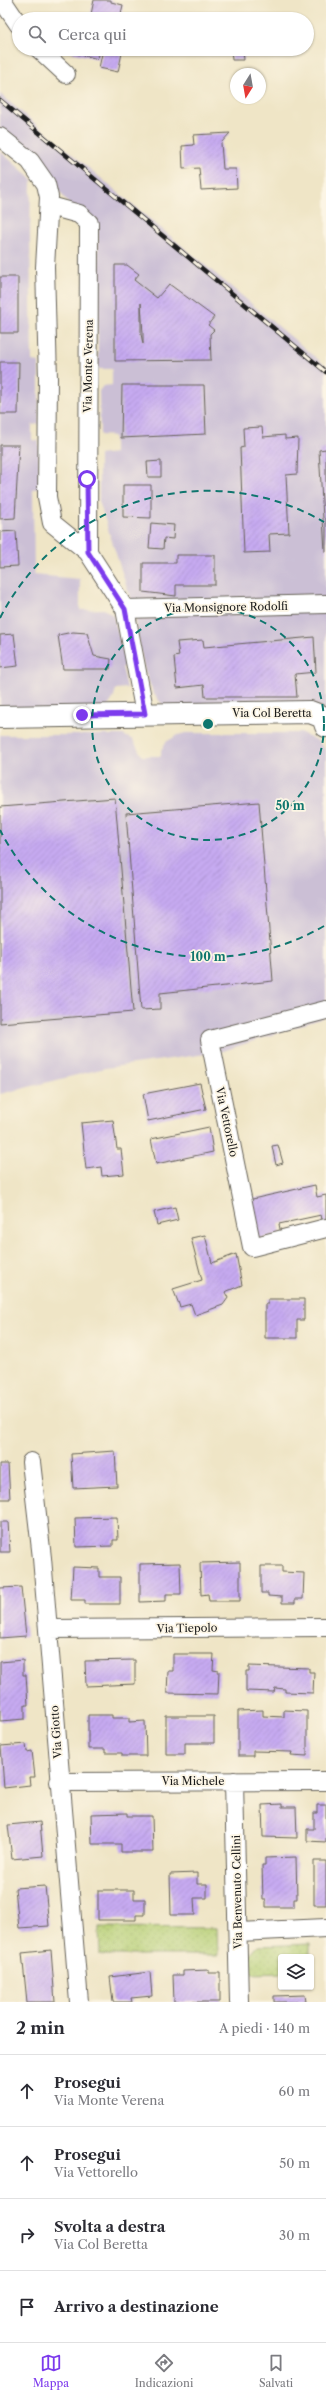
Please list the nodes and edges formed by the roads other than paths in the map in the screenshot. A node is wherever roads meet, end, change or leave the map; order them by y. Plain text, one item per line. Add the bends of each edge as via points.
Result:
1 (2, 0) edge
2 (12, 15) edge
3 (47, 56) edge
4 (66, 74) dead end
5 (0, 137) edge
6 (50, 206) junction
7 (88, 552) junction
8 (326, 604) edge
9 (125, 609) junction
10 (145, 714) junction
11 (0, 717) edge
12 (325, 720) edge
13 (326, 1010) edge
14 (326, 1228) edge
15 (31, 1462) dead end
16 (326, 1626) edge
17 (48, 1629) junction
18 (234, 1781) junction
19 (326, 1781) edge
20 (59, 1782) junction
21 (326, 1928) edge
22 (238, 1932) junction
23 (79, 2002) edge
24 (239, 2002) edge

1 - 2 street
3 - 4 street
5 - 6 street via 30,161 46,184
6 - 7 street via 45,267 48,379 47,497 52,523
6 - 7 street, Via Monte Verena via 79,214 89,223
7 - 9 street
8 - 9 street, Via Monsignore Rodolfi
9 - 10 street
10 - 11 street, Via Col Beretta
10 - 12 street, Via Col Beretta via 310,712
13 - 14 street, Via Vettorello via 210,1040 252,1247
15 - 17 street, Via Giotto
16 - 17 street, Via Tiepolo
17 - 20 street, Via Giotto
18 - 19 street, Via Michele
18 - 20 street, Via Michele
18 - 22 street, Via Benvenuto Cellini
20 - 23 street, Via Giotto
21 - 22 street
22 - 24 street, Via Benvenuto Cellini

